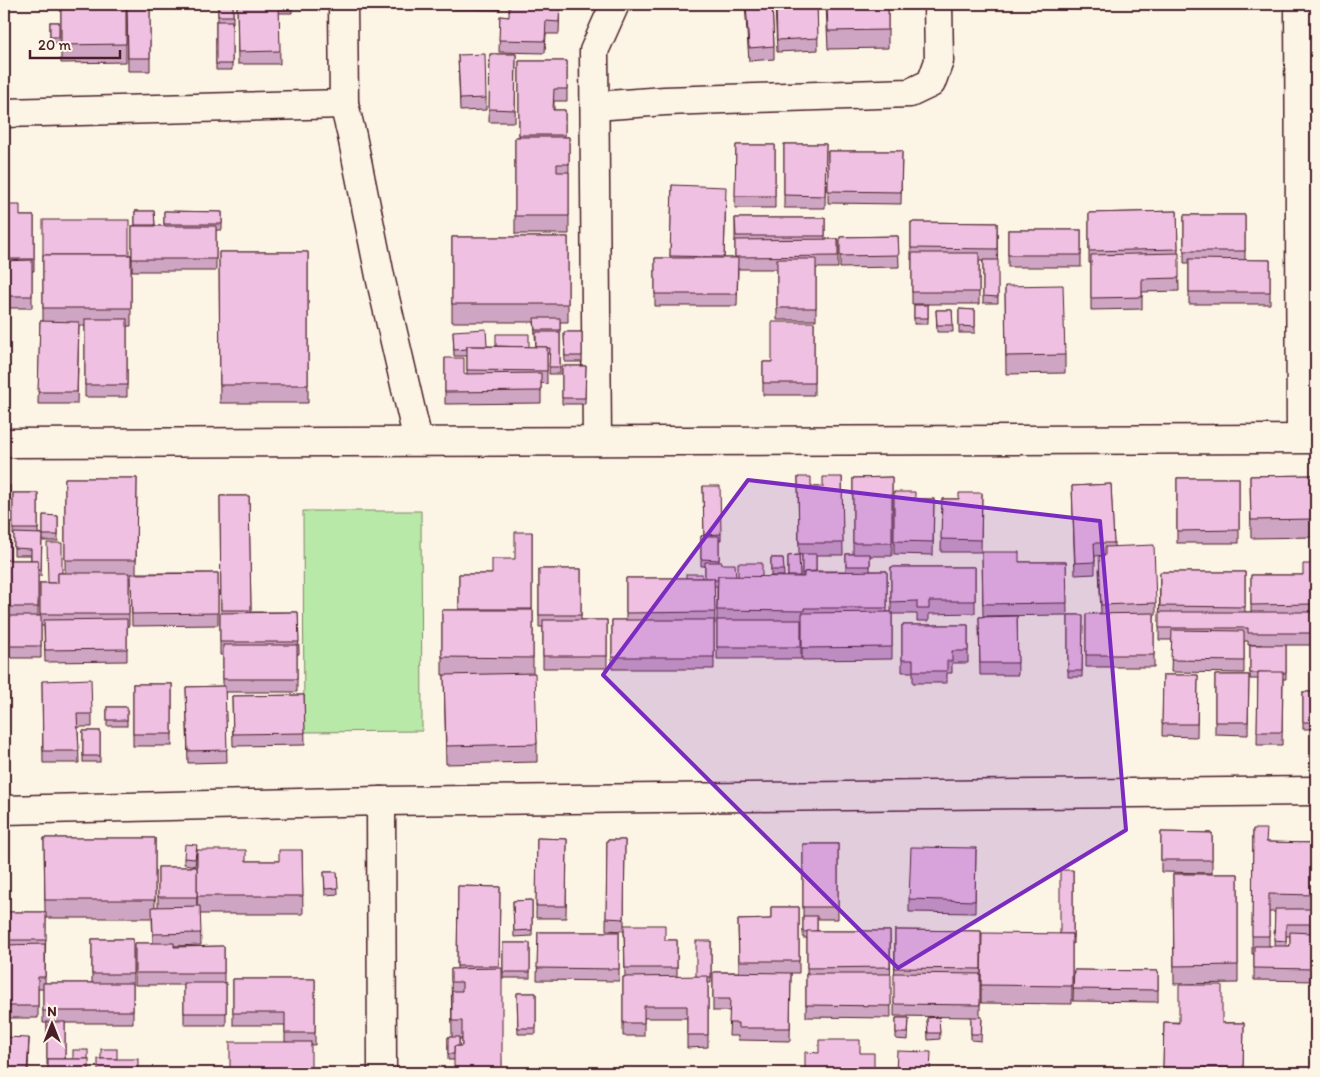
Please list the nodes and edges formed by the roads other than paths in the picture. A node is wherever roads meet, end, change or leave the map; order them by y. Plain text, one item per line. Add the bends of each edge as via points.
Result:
1 (343, 4) edge
2 (615, 4) edge
3 (938, 4) edge
4 (1299, 4) edge
5 (344, 104) junction
6 (595, 106) junction
7 (4, 113) edge
8 (1309, 439) edge
9 (597, 441) junction
10 (418, 442) junction
11 (4, 443) edge
12 (1316, 792) edge
13 (381, 801) junction
14 (4, 810) edge
15 (382, 1073) edge

1 - 5 street
2 - 6 street via 594,51
3 - 6 street via 939,61 931,83 910,93
4 - 8 street
5 - 7 street
5 - 10 street
6 - 9 street
8 - 9 street
9 - 10 street
10 - 11 street
12 - 13 street
13 - 14 street
13 - 15 street

